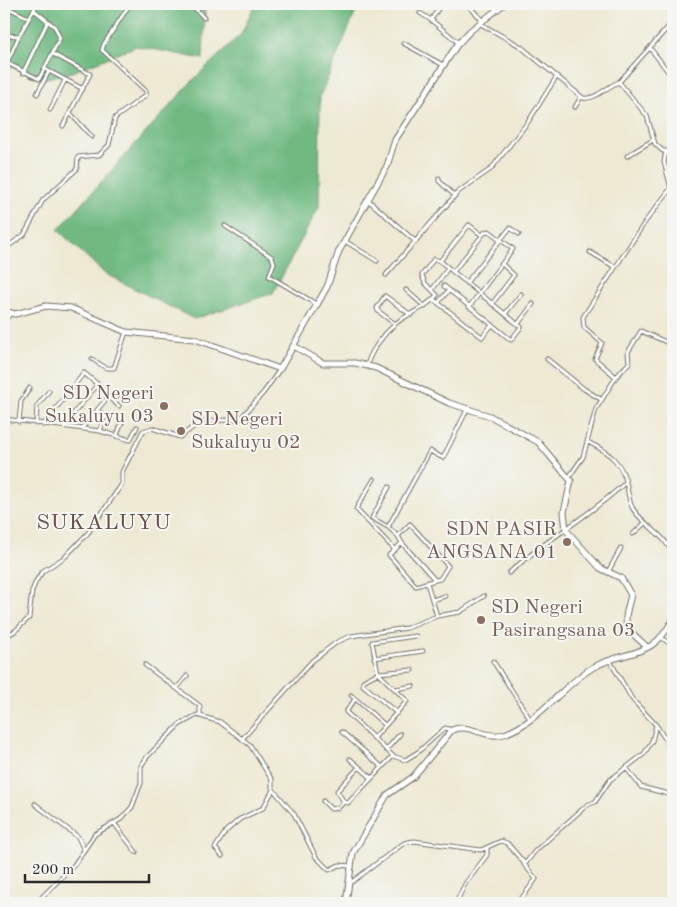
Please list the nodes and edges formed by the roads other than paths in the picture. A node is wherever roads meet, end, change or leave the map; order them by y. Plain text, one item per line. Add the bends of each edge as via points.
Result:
1 (37, 4) edge
2 (130, 4) edge
3 (191, 4) edge
4 (436, 4) edge
5 (467, 4) edge
6 (504, 4) edge
7 (670, 4) edge
8 (4, 6) edge
9 (34, 10) junction
10 (420, 13) dead end
11 (29, 18) junction
12 (204, 18) dead end
13 (431, 20) junction
14 (48, 21) junction
15 (481, 22) junction
16 (4, 35) edge
17 (19, 36) junction
18 (402, 43) dead end
19 (459, 43) junction
20 (650, 48) junction
21 (53, 54) junction
22 (444, 66) junction
23 (47, 70) junction
24 (23, 73) junction
25 (557, 76) junction
26 (673, 78) edge
27 (65, 80) junction
28 (619, 82) junction
29 (83, 89) junction
30 (37, 94) dead end
31 (581, 96) junction
32 (574, 107) dead end
33 (50, 110) dead end
34 (70, 113) junction
35 (63, 126) dead end
36 (92, 137) dead end
37 (653, 140) junction
38 (666, 151) junction
39 (673, 151) edge
40 (627, 156) dead end
41 (439, 178) dead end
42 (455, 196) junction
43 (367, 200) junction
44 (224, 226) dead end
45 (519, 234) dead end
46 (482, 235) junction
47 (344, 240) junction
48 (500, 240) junction
49 (416, 242) junction
50 (590, 252) dead end
51 (4, 255) edge
52 (4, 261) edge
53 (377, 261) dead end
54 (440, 261) junction
55 (502, 264) junction
56 (615, 267) junction
57 (448, 268) junction
58 (453, 272) junction
59 (386, 275) dead end
60 (466, 283) junction
61 (444, 286) dead end
62 (406, 290) dead end
63 (432, 290) junction
64 (449, 290) junction
65 (480, 293) junction
66 (521, 294) dead end
67 (434, 298) junction
68 (438, 302) junction
69 (492, 304) junction
70 (533, 304) dead end
71 (318, 305) junction
72 (469, 306) junction
73 (426, 307) junction
74 (4, 311) edge
75 (10, 314) junction
76 (505, 314) junction
77 (411, 315) junction
78 (4, 322) edge
79 (395, 324) junction
80 (518, 324) junction
81 (492, 325) junction
82 (126, 332) junction
83 (673, 345) edge
84 (294, 346) junction
85 (92, 359) dead end
86 (547, 360) dead end
87 (367, 366) junction
88 (280, 369) junction
89 (616, 377) junction
90 (98, 384) junction
91 (30, 388) dead end
92 (49, 391) dead end
93 (108, 397) junction
94 (602, 400) junction
95 (4, 402) edge
96 (4, 406) edge
97 (119, 406) dead end
98 (97, 410) junction
99 (467, 410) junction
100 (4, 419) edge
101 (19, 422) junction
102 (122, 422) dead end
103 (36, 424) junction
104 (43, 425) junction
105 (63, 426) junction
106 (138, 427) dead end
107 (82, 429) junction
108 (100, 431) junction
109 (117, 436) junction
110 (588, 442) junction
111 (569, 476) junction
112 (374, 479) dead end
113 (626, 482) junction
114 (389, 487) dead end
115 (364, 517) junction
116 (372, 518) junction
117 (645, 523) junction
118 (388, 527) junction
119 (566, 530) junction
120 (633, 534) dead end
121 (398, 536) junction
122 (402, 543) junction
123 (621, 548) dead end
124 (395, 550) junction
125 (673, 555) edge
126 (608, 572) junction
127 (509, 573) dead end
128 (435, 580) junction
129 (426, 583) junction
130 (445, 596) dead end
131 (484, 596) dead end
132 (432, 600) junction
133 (436, 616) junction
134 (673, 619) edge
135 (416, 636) dead end
136 (4, 637) edge
137 (662, 638) junction
138 (673, 646) edge
139 (647, 647) junction
140 (423, 651) dead end
141 (374, 658) junction
142 (610, 660) junction
143 (493, 661) dead end
144 (145, 665) dead end
145 (412, 670) dead end
146 (378, 673) junction
147 (187, 676) dead end
148 (414, 686) dead end
149 (177, 688) junction
150 (395, 689) junction
151 (351, 695) dead end
152 (355, 699) junction
153 (397, 713) junction
154 (200, 715) junction
155 (530, 719) junction
156 (386, 725) junction
157 (656, 725) junction
158 (452, 730) junction
159 (342, 732) dead end
160 (400, 734) dead end
161 (375, 737) junction
162 (243, 738) junction
163 (386, 750) junction
164 (673, 751) edge
165 (393, 756) junction
166 (350, 759) dead end
167 (359, 767) junction
168 (382, 767) junction
169 (627, 769) junction
170 (372, 778) junction
171 (274, 790) junction
172 (673, 795) edge
173 (323, 801) dead end
174 (344, 802) junction
175 (35, 804) dead end
176 (114, 823) junction
177 (487, 848) junction
178 (84, 850) junction
179 (136, 852) dead end
180 (222, 856) dead end
181 (524, 864) junction
182 (350, 866) junction
183 (347, 886) junction
184 (36, 903) edge
185 (346, 903) edge
186 (456, 903) edge
187 (518, 903) edge

1 - 9 street
2 - 51 street via 102,50 146,95 116,118 109,145 99,155 78,157 77,169 43,200 24,235 6,247
3 - 12 street
4 - 13 street via 438,9
5 - 15 street
6 - 15 street
7 - 20 street via 671,24
8 - 11 street
9 - 11 street
9 - 14 street
10 - 13 street
11 - 17 street
13 - 19 street
14 - 21 street via 60,38
14 - 24 street
15 - 19 street
15 - 25 street via 520,46
16 - 17 street
17 - 24 street via 7,63
18 - 22 street
19 - 22 street
20 - 26 street
20 - 28 street
21 - 23 street
21 - 29 street via 90,74
22 - 43 street via 395,140 387,166
23 - 24 street via 40,79
23 - 27 street
23 - 30 street
25 - 31 street
25 - 42 street via 528,122 491,169
27 - 29 street
27 - 33 street
28 - 31 street via 590,99
28 - 37 street via 647,116
29 - 34 street
31 - 32 street
34 - 35 street
34 - 36 street
37 - 38 street via 658,148
37 - 40 street
38 - 39 street
38 - 56 street via 664,162 671,188
41 - 42 street
42 - 49 street
43 - 47 street
43 - 49 street
44 - 71 street via 272,257 270,277
45 - 48 street via 510,228
46 - 48 street via 489,231
46 - 54 street via 469,225
46 - 58 street
47 - 53 street
47 - 71 street
48 - 55 street via 513,250
48 - 60 street
49 - 59 street
50 - 56 street
51 - 52 street
54 - 57 street
54 - 63 street via 434,259 422,275 424,283
55 - 65 street
55 - 69 street via 514,275
56 - 89 street via 582,322 602,342 595,359
57 - 58 street
57 - 63 street
58 - 60 street
60 - 65 street
61 - 64 street
62 - 73 street
63 - 67 street via 437,295
64 - 68 street
64 - 72 street
65 - 69 street
65 - 72 street
66 - 76 street
67 - 68 street
67 - 73 street
68 - 81 street via 482,337
69 - 76 street
70 - 80 street
71 - 84 street
72 - 81 street
73 - 77 street
74 - 75 street
75 - 78 street
75 - 82 street via 46,306 64,307
76 - 80 street
77 - 79 street
77 - 79 street via 386,296 377,308
79 - 87 street via 369,355
80 - 81 street via 521,327 511,340
82 - 85 street via 114,368 106,368
82 - 88 street via 196,339
83 - 89 street via 641,331 628,352 629,363
84 - 87 street via 323,363
84 - 88 street
86 - 94 street
87 - 99 street
88 - 136 street via 240,419 200,422 180,437 152,428 143,431 122,472 122,484 88,534 43,571 32,591 29,618
89 - 94 street
90 - 93 street
90 - 104 street via 84,373
90 - 105 street
91 - 101 street via 21,401
92 - 103 street via 37,406
93 - 97 street
93 - 98 street
94 - 110 street via 594,412
95 - 96 street
98 - 107 street
98 - 108 street via 104,416
99 - 111 street via 485,414 534,438
99 - 118 street via 443,458 430,452
100 - 101 street
101 - 103 street
102 - 109 street
103 - 104 street
104 - 105 street
105 - 107 street
106 - 109 street via 132,439
107 - 108 street
108 - 109 street
110 - 111 street
110 - 113 street via 613,456
111 - 119 street via 571,484 564,512
112 - 115 street via 356,509
113 - 117 street via 631,506
113 - 119 street
114 - 116 street
115 - 116 street
115 - 124 street
116 - 118 street
117 - 120 street
117 - 125 street via 667,541
118 - 121 street
119 - 126 street via 590,559
119 - 127 street via 543,543
121 - 122 street
121 - 128 street via 408,524 412,524 448,566 440,579
122 - 124 street
122 - 128 street
123 - 126 street
124 - 129 street via 389,555 416,586
126 - 139 street via 620,576 629,590 625,620
128 - 129 street
129 - 132 street
130 - 132 street
131 - 133 street via 464,611
132 - 133 street
133 - 162 street via 407,628 351,636 337,642 312,661
134 - 137 street
135 - 141 street via 374,641
137 - 138 street
137 - 139 street
139 - 142 street
140 - 141 street
141 - 146 street
142 - 155 street via 585,673
142 - 157 street via 632,699
143 - 155 street
144 - 149 street
145 - 146 street
146 - 150 street
146 - 153 street via 362,684
147 - 149 street
148 - 150 street
149 - 154 street via 201,707
150 - 153 street via 407,701
151 - 152 street
152 - 156 street
152 - 161 street via 346,712
153 - 156 street
154 - 162 street via 220,722
154 - 176 street via 178,725 147,757 141,766 141,784 133,805
155 - 158 street via 495,736 462,727
156 - 161 street
157 - 164 street
157 - 169 street via 650,746
158 - 165 street via 445,728 411,757 401,760
158 - 182 street via 413,777 387,796 355,848
159 - 168 street
160 - 163 street
161 - 163 street
162 - 171 street via 272,780
163 - 165 street
165 - 168 street
166 - 167 street
167 - 170 street
167 - 174 street via 336,791
168 - 170 street
169 - 172 street via 641,787
169 - 181 street via 610,780 594,802 587,804
170 - 174 street via 349,803
171 - 180 street via 263,808 240,819 226,831 215,848
171 - 182 street via 294,814 325,868
173 - 174 street via 331,809
175 - 178 street via 78,838
176 - 178 street via 95,834
176 - 179 street
177 - 181 street via 497,841 504,841
177 - 183 street via 404,843
177 - 186 street via 488,855 465,884
178 - 184 street via 74,865
181 - 187 street via 536,880
182 - 183 street
183 - 185 street

